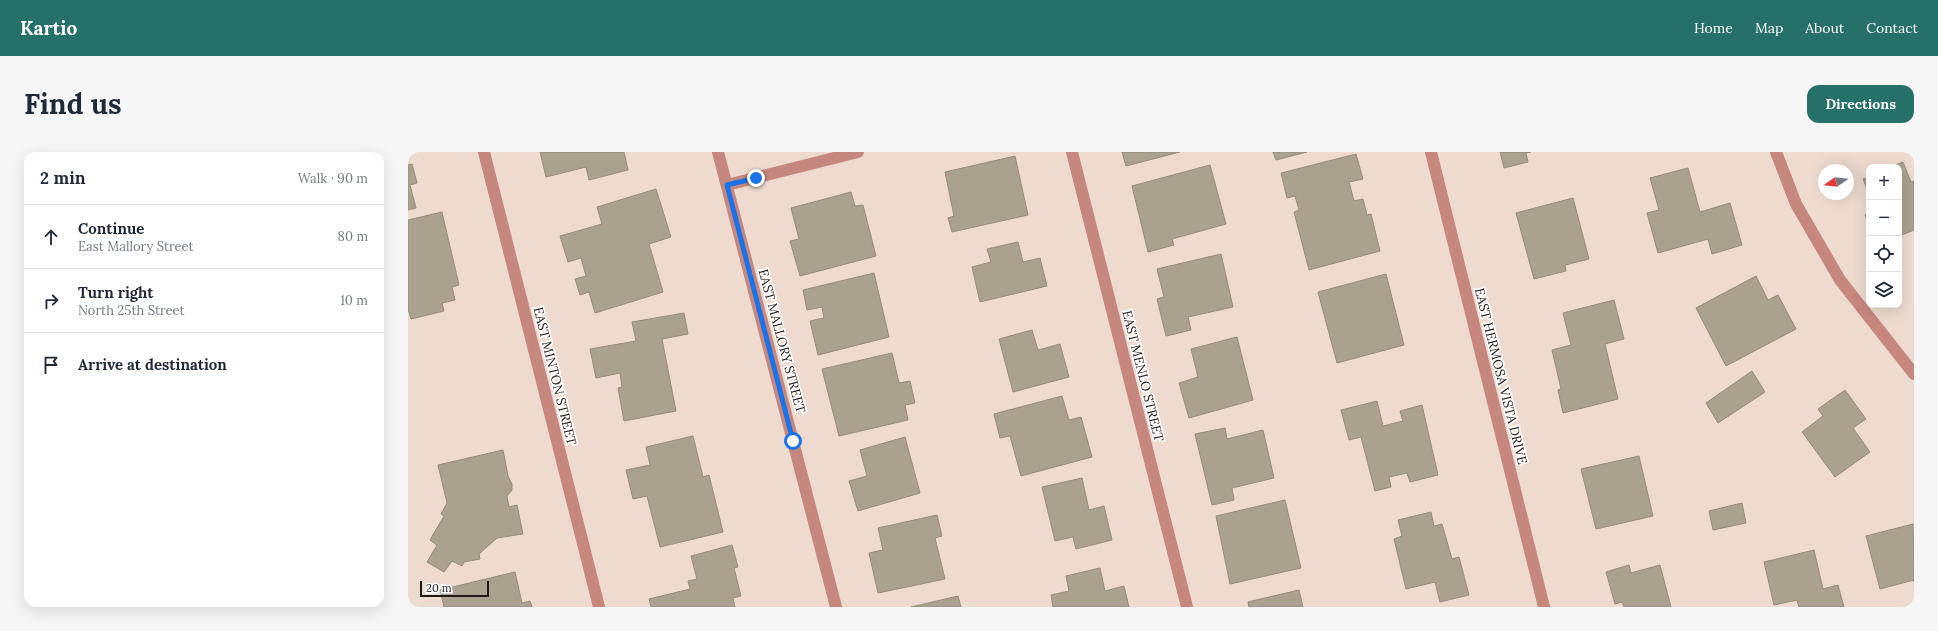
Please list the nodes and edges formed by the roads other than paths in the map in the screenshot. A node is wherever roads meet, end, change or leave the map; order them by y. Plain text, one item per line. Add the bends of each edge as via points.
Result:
1 (484, 152) edge
2 (718, 152) edge
3 (858, 152) edge
4 (1072, 152) edge
5 (1431, 152) edge
6 (1776, 152) edge
7 (727, 185) junction
8 (1914, 374) edge
9 (599, 607) edge
10 (836, 607) edge
11 (1187, 607) edge
12 (1544, 607) edge

1 - 9 street, EAST MINTON STREET
2 - 7 street, EAST MALLORY STREET
3 - 7 street
4 - 11 street, EAST MENLO STREET
5 - 12 street, EAST HERMOSA VISTA DRIVE
6 - 8 street via 1796,204 1840,280
7 - 10 street, EAST MALLORY STREET

